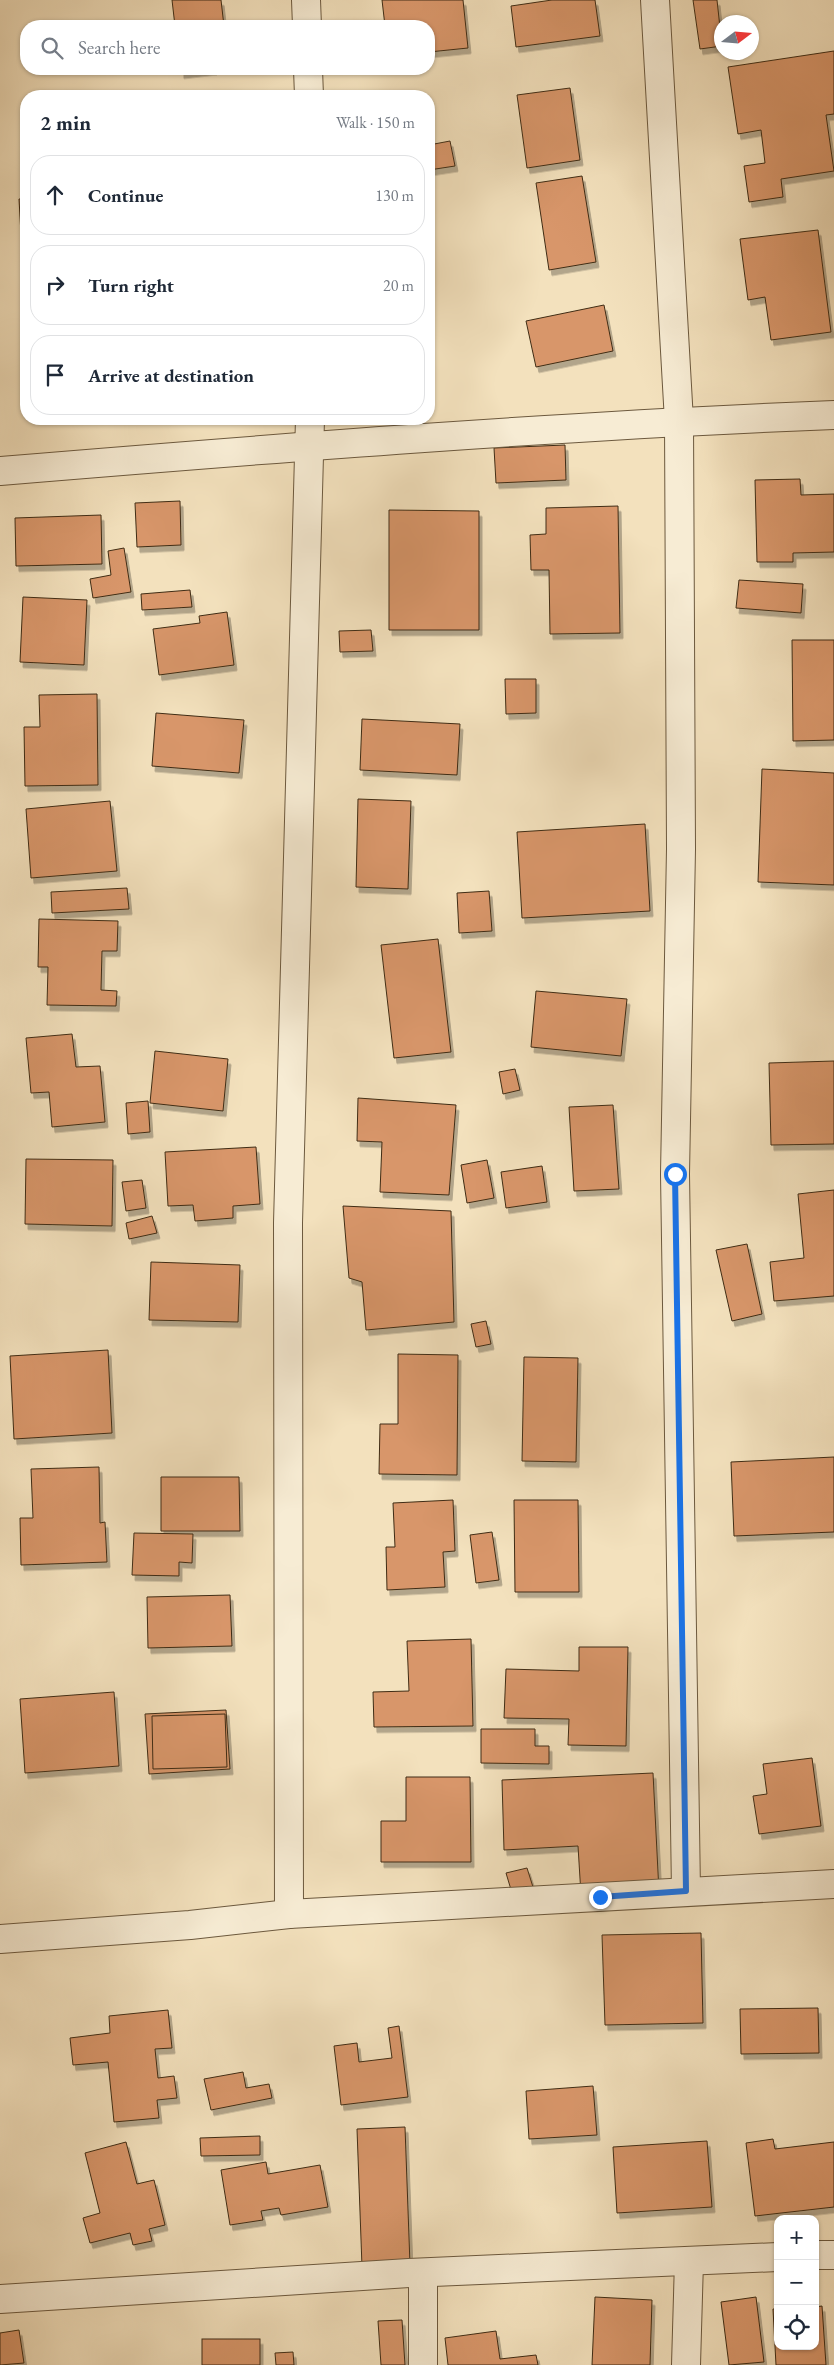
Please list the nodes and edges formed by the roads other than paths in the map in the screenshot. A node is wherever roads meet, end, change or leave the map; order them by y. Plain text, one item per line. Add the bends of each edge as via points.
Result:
1 (306, 0) edge
2 (654, 0) edge
3 (307, 20) edge
4 (308, 75) edge
5 (309, 90) edge
6 (834, 415) edge
7 (678, 421) junction
8 (310, 425) edge
9 (310, 446) junction
10 (0, 471) edge
11 (834, 1884) edge
12 (686, 1891) junction
13 (289, 1914) junction
14 (0, 1939) edge
15 (834, 2254) edge
16 (819, 2255) edge
17 (774, 2257) edge
18 (689, 2261) junction
19 (423, 2273) junction
20 (0, 2300) edge
21 (422, 2365) edge
22 (686, 2365) edge

1 - 3 street
2 - 7 street
4 - 5 street
6 - 7 street
7 - 9 street
7 - 12 street via 681,849 675,1174
8 - 9 street
9 - 10 street
9 - 13 street via 288,1223
11 - 12 street
12 - 13 street
13 - 14 street
15 - 16 street
17 - 18 street
18 - 19 street
18 - 22 street
19 - 20 street
19 - 21 street

